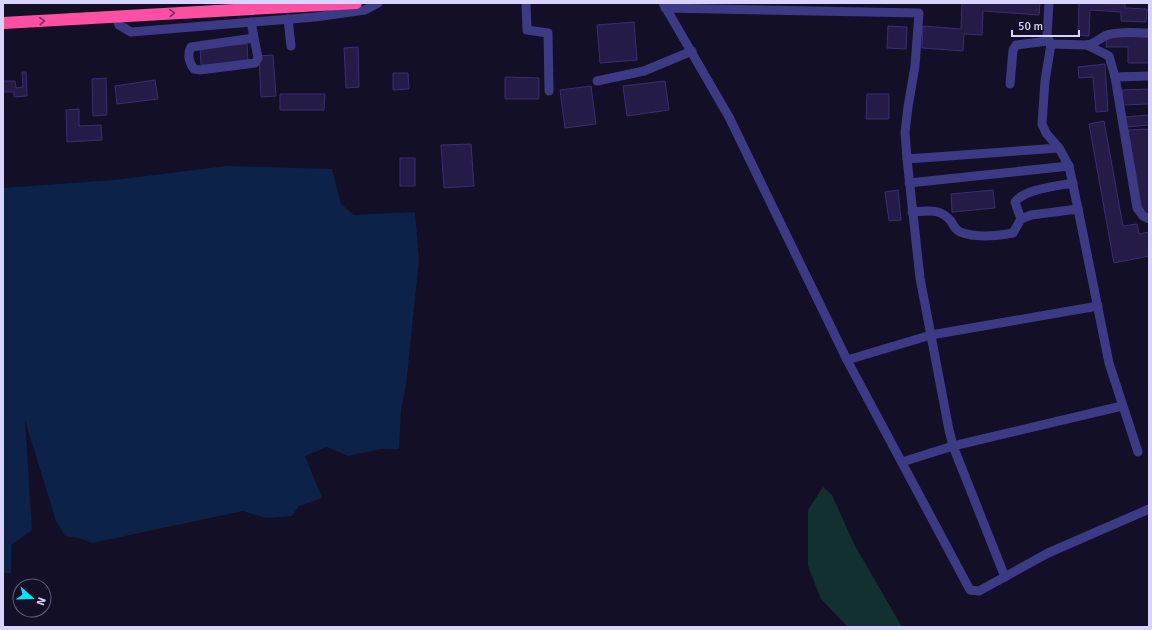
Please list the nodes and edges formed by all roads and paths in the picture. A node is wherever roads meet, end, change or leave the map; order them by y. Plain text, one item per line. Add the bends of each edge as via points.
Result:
1 (356, 3) edge
2 (378, 3) edge
3 (526, 3) edge
4 (919, 3) edge
5 (1049, 3) edge
6 (664, 6) edge
7 (919, 13) junction
8 (116, 16) junction
9 (288, 19) junction
10 (251, 22) junction
11 (3, 23) edge
12 (1149, 33) edge
13 (254, 38) junction
14 (1050, 42) junction
15 (1087, 45) junction
16 (291, 46) dead end
17 (692, 51) junction
18 (1149, 76) edge
19 (1115, 77) junction
20 (597, 82) dead end
21 (1010, 84) dead end
22 (549, 91) dead end
23 (1059, 148) junction
24 (907, 159) junction
25 (1069, 166) junction
26 (909, 182) junction
27 (1072, 183) junction
28 (1078, 209) junction
29 (912, 212) junction
30 (1021, 219) junction
31 (1149, 219) edge
32 (1098, 306) junction
33 (931, 335) junction
34 (847, 360) junction
35 (1122, 406) junction
36 (953, 446) junction
37 (1138, 452) dead end
38 (902, 462) junction
39 (1149, 509) edge
40 (1005, 577) junction

8 -> 1 highway
2 - 9 lane via 365,10
3 - 22 lane via 527,30 548,33
4 - 7 lane
5 - 14 lane
6 - 7 lane
6 - 17 lane
7 - 24 lane via 915,66 905,132
8 - 10 lane via 119,25 131,32
11 -> 8 highway
9 - 10 lane
9 - 16 lane
10 - 13 lane
12 - 15 lane via 1110,34
13 - 13 lane via 258,58 255,63 200,70 194,69 191,65 188,52 190,47
14 - 15 lane
14 - 21 lane via 1016,45 1013,50
14 - 23 lane via 1044,81 1042,124
15 - 19 lane via 1109,56
17 - 20 lane via 644,71
17 - 34 lane via 729,117
18 - 19 lane
19 - 31 lane via 1137,208
23 - 24 lane
23 - 25 lane
24 - 26 lane
25 - 26 lane
25 - 27 lane
26 - 29 lane
27 - 28 lane
27 - 30 lane via 1027,193 1018,198 1016,202
28 - 30 lane via 1031,215
28 - 32 lane
29 - 30 lane via 936,211 949,219 957,230 977,235 998,236 1013,233
29 - 33 lane via 920,278
32 - 33 lane
32 - 35 lane via 1109,363
33 - 34 lane
33 - 36 lane
34 - 38 lane
35 - 36 lane
35 - 37 lane
36 - 38 lane
36 - 40 lane
38 - 40 lane via 970,590 979,591
39 - 40 lane via 1048,553

